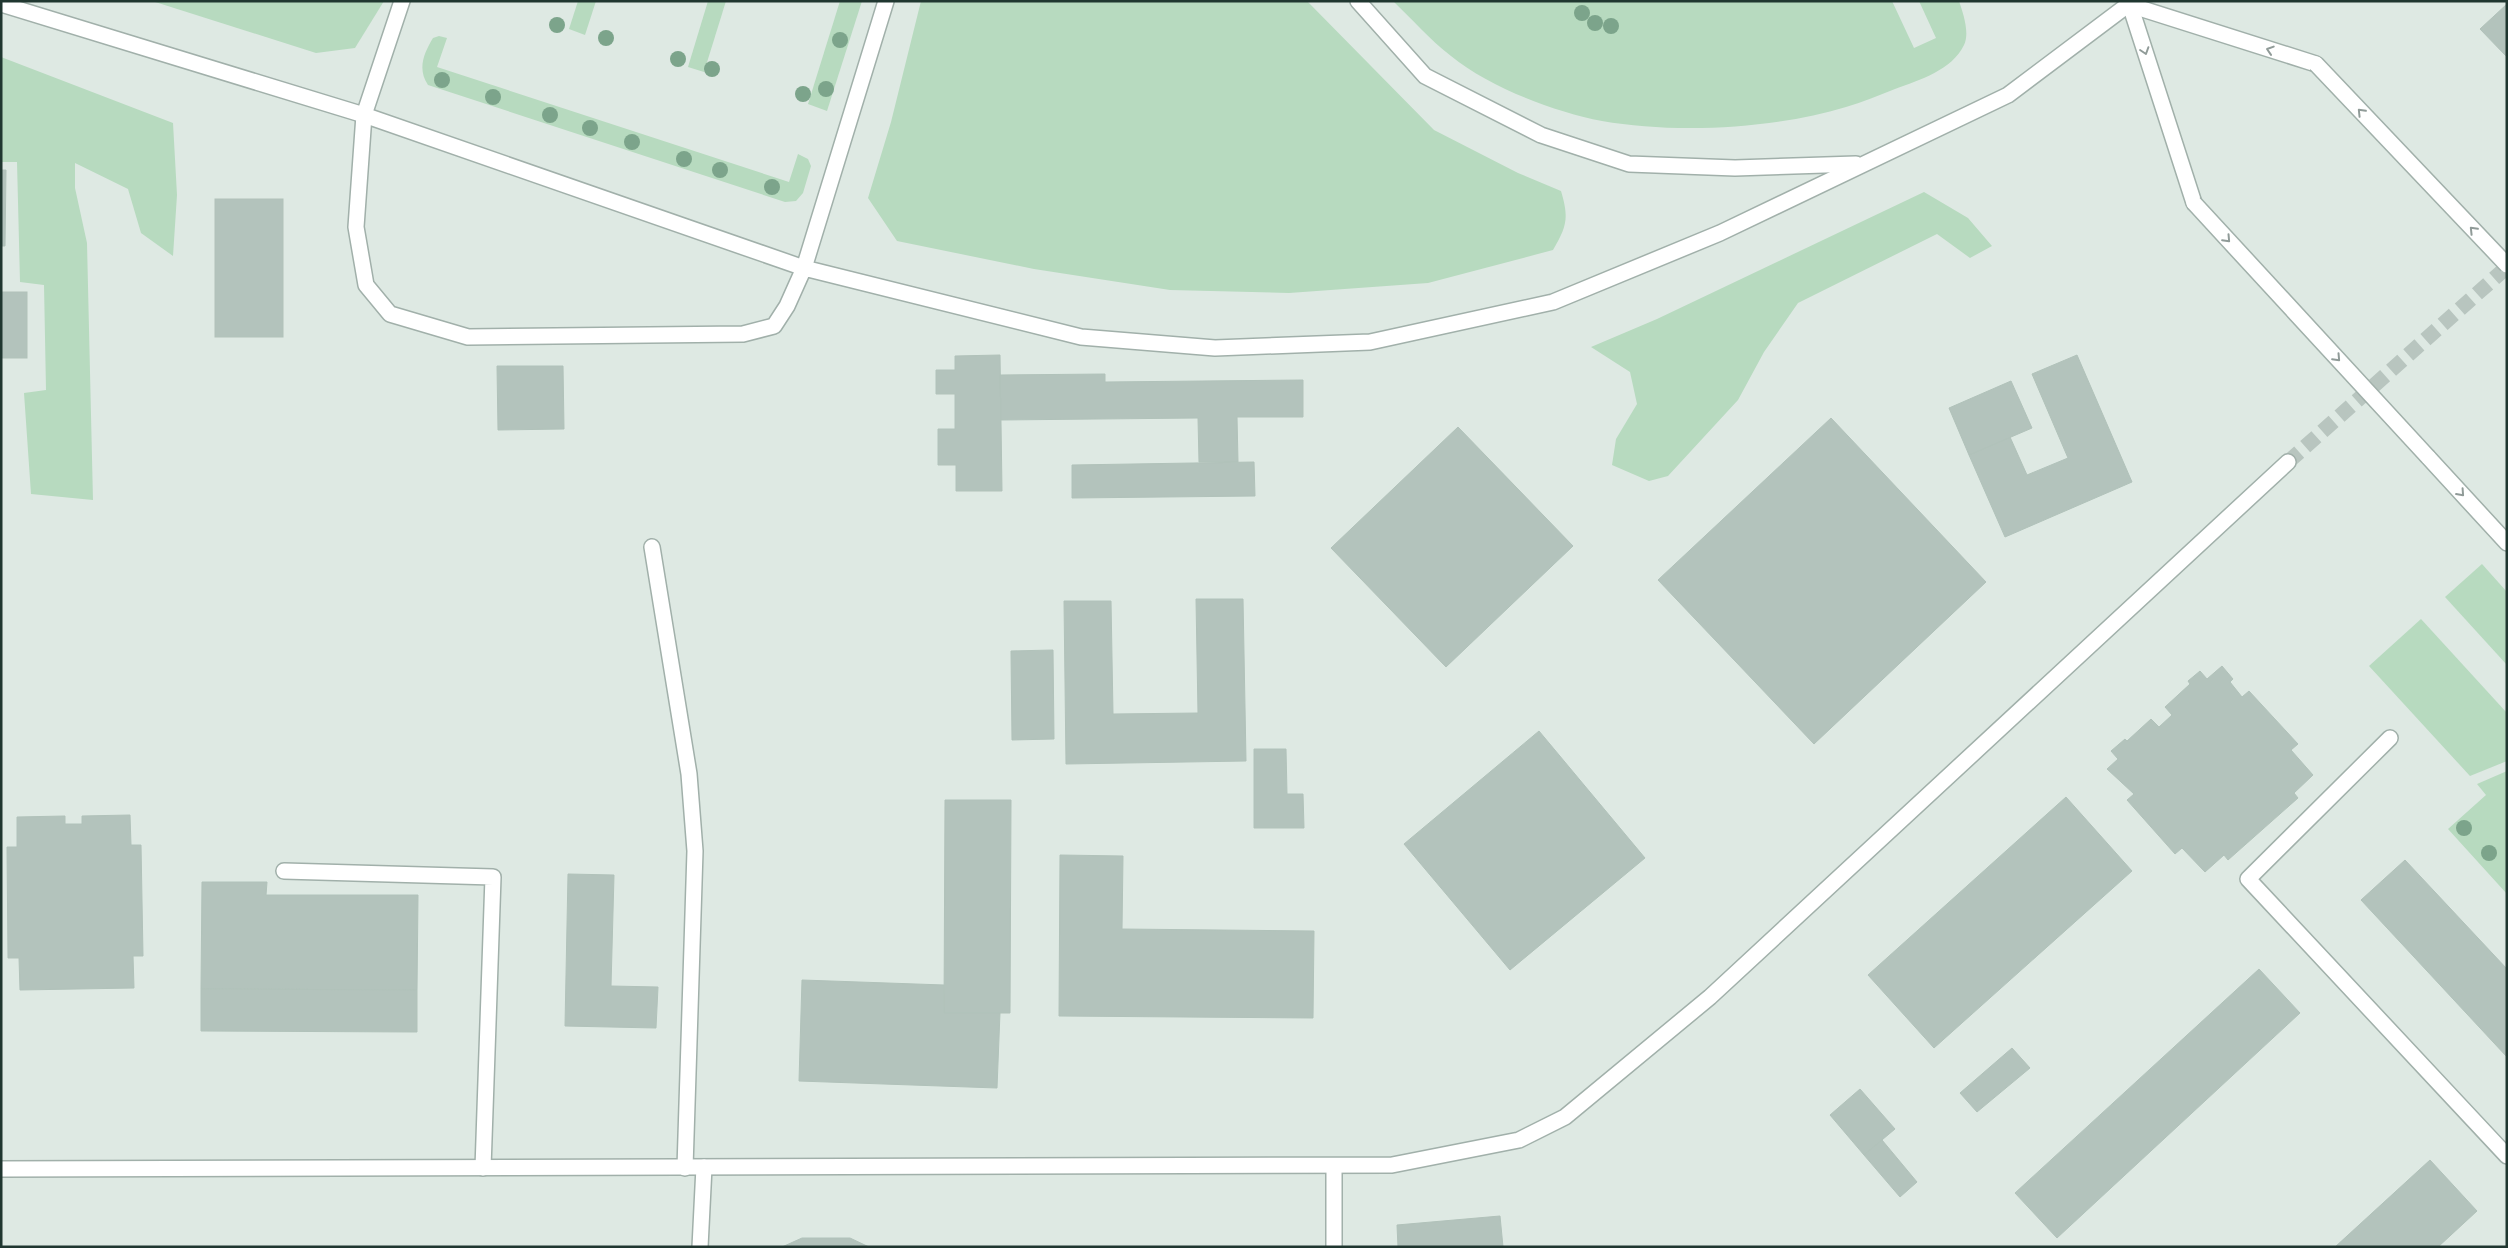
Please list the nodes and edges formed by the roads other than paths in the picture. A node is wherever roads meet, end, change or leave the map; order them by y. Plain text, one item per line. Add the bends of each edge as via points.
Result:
1 (402, 1) edge
2 (886, 1) edge
3 (1358, 1) edge
4 (2131, 3) edge
5 (1, 4) edge
6 (364, 115) junction
7 (1863, 163) junction
8 (2507, 265) edge
9 (804, 268) junction
10 (2288, 462) tunnel mouth
11 (2507, 543) edge
12 (652, 547) dead end
13 (2390, 738) dead end
14 (284, 871) dead end
15 (2507, 1156) edge
16 (1334, 1166) junction
17 (704, 1167) junction
18 (483, 1168) junction
19 (686, 1168) junction
20 (1, 1169) edge
21 (700, 1247) edge
22 (1334, 1247) edge

1 - 6 street
2 - 9 street
3 - 7 street via 1425,76 1540,135 1629,164 1735,168
4 - 7 street via 2008,95
8 -> 4 street, bridge via 2316,64
4 -> 11 street, bridge via 2194,203
5 - 6 street
6 - 9 street
6 - 9 street via 356,227 366,285 390,314 468,338 743,334 774,326
7 - 9 street via 1720,233 1552,302 1370,342 1215,348 1081,338
10 - 16 street via 1710,996 1565,1117 1519,1140 1392,1165
12 - 19 street via 689,774 695,850
13 - 15 street via 2248,879
14 - 18 street via 493,876
16 - 17 street
16 - 22 street
17 - 19 street
17 - 21 street
18 - 19 street
18 - 20 street

